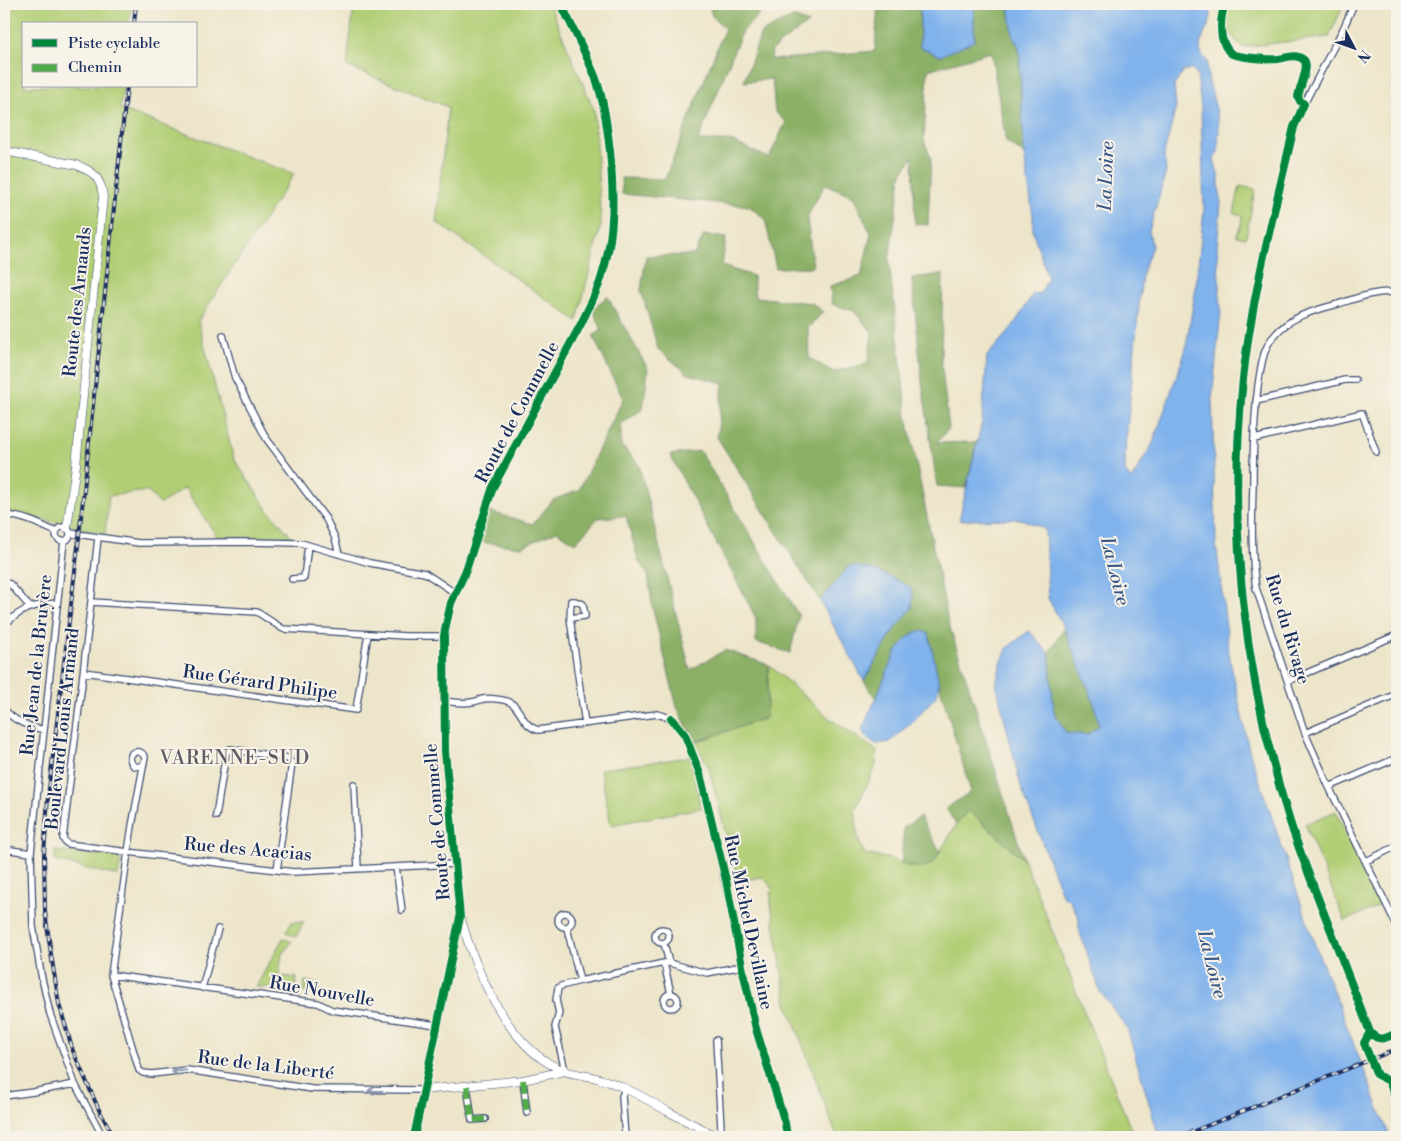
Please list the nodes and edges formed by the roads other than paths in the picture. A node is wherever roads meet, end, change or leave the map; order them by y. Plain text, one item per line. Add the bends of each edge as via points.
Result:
1 (562, 4) edge
2 (1354, 4) edge
3 (1284, 57) dead end
4 (4, 151) edge
5 (1397, 293) edge
6 (223, 334) dead end
7 (1355, 380) dead end
8 (1256, 401) junction
9 (1254, 439) junction
10 (1376, 452) dead end
11 (4, 515) edge
12 (69, 530) junction
13 (56, 532) junction
14 (98, 538) junction
15 (64, 542) junction
16 (308, 545) junction
17 (339, 554) junction
18 (292, 579) dead end
19 (4, 582) edge
20 (456, 593) junction
21 (91, 602) junction
22 (57, 604) junction
23 (30, 607) junction
24 (570, 618) dead end
25 (4, 625) edge
26 (368, 634) junction
27 (1397, 635) edge
28 (444, 636) junction
29 (84, 672) junction
30 (1288, 681) junction
31 (1397, 694) edge
32 (444, 701) junction
33 (4, 709) edge
34 (10, 716) junction
35 (4, 722) edge
36 (585, 724) junction
37 (44, 730) junction
38 (1305, 733) junction
39 (1397, 758) edge
40 (143, 764) dead end
41 (354, 784) dead end
42 (1329, 787) junction
43 (216, 816) dead end
44 (1397, 846) edge
45 (4, 849) edge
46 (128, 852) junction
47 (31, 854) junction
48 (1366, 861) junction
49 (455, 864) junction
50 (396, 867) junction
51 (358, 869) junction
52 (277, 870) junction
53 (402, 910) dead end
54 (460, 917) junction
55 (1397, 926) edge
56 (567, 928) dead end
57 (218, 929) dead end
58 (664, 943) dead end
59 (666, 963) junction
60 (742, 966) junction
61 (111, 975) junction
62 (580, 981) junction
63 (202, 988) junction
64 (670, 994) dead end
65 (437, 1025) junction
66 (716, 1040) dead end
67 (565, 1071) junction
68 (523, 1080) junction
69 (75, 1084) junction
70 (467, 1086) junction
71 (626, 1089) junction
72 (423, 1090) junction
73 (4, 1096) edge
74 (527, 1113) dead end
75 (484, 1119) dead end
76 (706, 1134) edge
77 (103, 1137) edge
78 (414, 1137) edge
79 (625, 1137) edge
80 (718, 1137) edge
81 (787, 1137) edge

1 - 20 street, Route de Commelle via 595,77 606,121 613,189 607,257 601,280 581,324 493,487
2 - 3 street via 1304,104 1298,97 1306,65 1298,57
4 - 12 street, Route des Arnauds via 77,165 93,174 102,188
5 - 8 street, Rue du Rivage via 1376,292 1312,311 1286,324 1266,349
6 - 17 street via 236,378 266,438 326,519
7 - 8 street
8 - 9 street, Rue du Rivage
9 - 10 street via 1362,412
9 - 30 street, Rue du Rivage via 1254,580
11 - 13 street via 14,515
12 - 13 street via 60,528
12 - 14 street
12 - 15 street via 68,539
13 - 15 street via 57,539
14 - 16 street via 139,543
14 - 21 street, Boulevard Louis Armand
15 - 22 street, Rue Jean de la Bruyère
16 - 17 street
16 - 18 street via 304,578
17 - 20 street via 425,573
19 - 23 street via 10,584
20 - 28 street, Route de Commelle
21 - 26 street via 257,612 283,630
21 - 29 street, Boulevard Louis Armand
22 - 23 street
22 - 37 street, Rue Jean de la Bruyère
23 - 25 street
24 - 36 street
26 - 28 street
26 - 29 street, Rue Gérard Philipe via 356,710
27 - 30 street
28 - 32 street, Route de Commelle
29 - 46 street, Boulevard Louis Armand via 63,838 68,844
30 - 38 street, Rue du Rivage
31 - 38 street
32 - 36 street, Rue Michel Devillaine via 507,700 530,727 538,730
32 - 49 street, Route de Commelle
33 - 34 street
34 - 35 street
34 - 37 street via 18,722
36 - 60 street, Rue Michel Devillaine via 658,714 671,718 685,735 700,774 722,862
37 - 47 street, Rue Jean de la Bruyère
38 - 42 street, Rue du Rivage
39 - 42 street
40 - 46 street
41 - 51 street
42 - 48 street, Rue du Rivage
43 - 52 street via 226,753 230,750 287,758 292,763
44 - 48 street
45 - 47 street
46 - 52 street, Rue des Acacias
46 - 61 street
47 - 69 street, Rue Jean de la Bruyère via 33,926 41,974 50,1014
48 - 55 street, Rue du Rivage
49 - 50 street, Rue des Acacias
49 - 54 street, Route de Commelle
50 - 51 street, Rue des Acacias
50 - 53 street
51 - 52 street, Rue des Acacias
54 - 65 street, Route de Commelle
54 - 67 street via 470,948 499,1011 531,1050
56 - 62 street
57 - 63 street
58 - 59 street
59 - 60 street via 707,973
59 - 62 street
59 - 64 street
60 - 81 street, Rue Michel Devillaine
61 - 63 street, Rue Nouvelle
72 -> 61 street, Rue de la Liberté via 312,1089 187,1070 143,1073 139,1070
62 - 67 street via 561,986 557,992 559,1013 555,1027
63 - 65 street, Rue Nouvelle via 318,1003 332,1010
65 - 72 street, Route de Commelle
66 - 80 street via 721,1128
67 - 68 street, Rue de la Liberté
67 - 71 street
68 - 70 street, Rue de la Liberté
68 - 74 street
69 - 73 street
69 - 77 street, Rue Jean de la Bruyère
70 - 72 street, Rue de la Liberté
70 - 75 street via 472,1120
71 - 76 street
71 - 79 street via 622,1096
72 - 78 street, Route de Commelle
76 - 80 street

